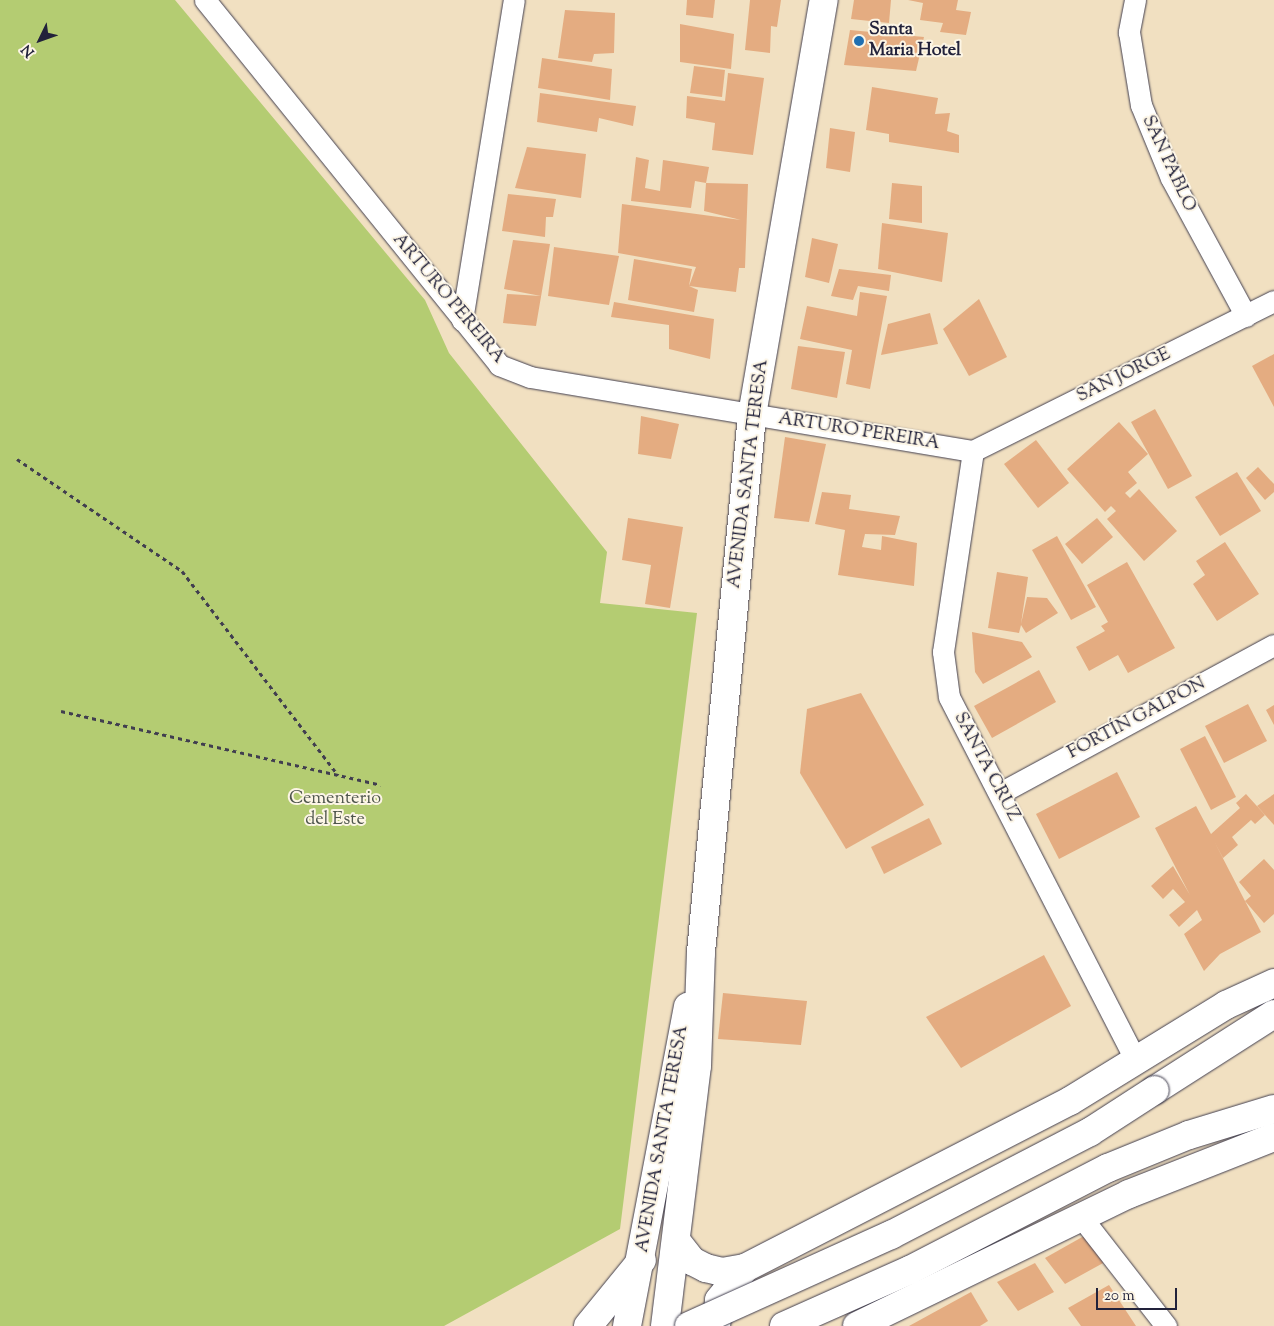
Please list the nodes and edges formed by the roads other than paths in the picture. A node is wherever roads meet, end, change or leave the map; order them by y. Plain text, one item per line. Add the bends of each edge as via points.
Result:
1 (205, 0) edge
2 (514, 0) edge
3 (824, 0) edge
4 (1135, 0) edge
5 (1274, 301) edge
6 (1246, 316) junction
7 (462, 320) junction
8 (752, 415) junction
9 (973, 451) junction
10 (1274, 645) edge
11 (1000, 793) junction
12 (701, 952) junction
13 (1274, 983) edge
14 (1274, 1014) edge
15 (1135, 1059) junction
16 (1274, 1109) edge
17 (1274, 1137) edge
18 (1082, 1218) junction
19 (678, 1243) junction
20 (642, 1260) junction
21 (744, 1268) junction
22 (588, 1326) edge
23 (627, 1326) edge
24 (665, 1326) edge
25 (689, 1326) edge
26 (716, 1326) edge
27 (784, 1326) edge
28 (857, 1326) edge
29 (1166, 1326) edge

1 - 7 street, ARTURO PEREIRA
2 - 7 street
3 - 8 main road, AVENIDA SANTA TERESA
4 - 6 street, SAN PABLO via 1129,32 1141,105 1171,178
5 - 6 street, SAN JORGE
6 - 9 street, SAN JORGE
7 - 8 street, ARTURO PEREIRA via 499,364 530,377
8 - 9 street, ARTURO PEREIRA
8 - 12 main road, AVENIDA SANTA TERESA
9 - 11 street, SANTA CRUZ via 943,652 944,669 949,697
10 - 11 street, FORTÍN GALPON
11 - 15 street, SANTA CRUZ
12 - 19 main road, AVENIDA SANTA TERESA via 697,1066
12 - 20 main road, AVENIDA SANTA TERESA via 674,1061
13 - 15 main road via 1226,1005
14 - 25 main road, bridge via 1090,1132 891,1235
15 - 21 main road via 1070,1101
16 - 27 main road via 1189,1135 1108,1168 910,1270
17 - 18 main road via 1129,1194
18 - 28 main road
18 - 29 street
19 - 21 main road via 692,1260 706,1268 722,1272
19 - 24 main road, AVENIDA SANTA TERESA
20 - 22 main road
20 - 23 main road, AVENIDA SANTA TERESA
21 - 26 main road via 719,1300

